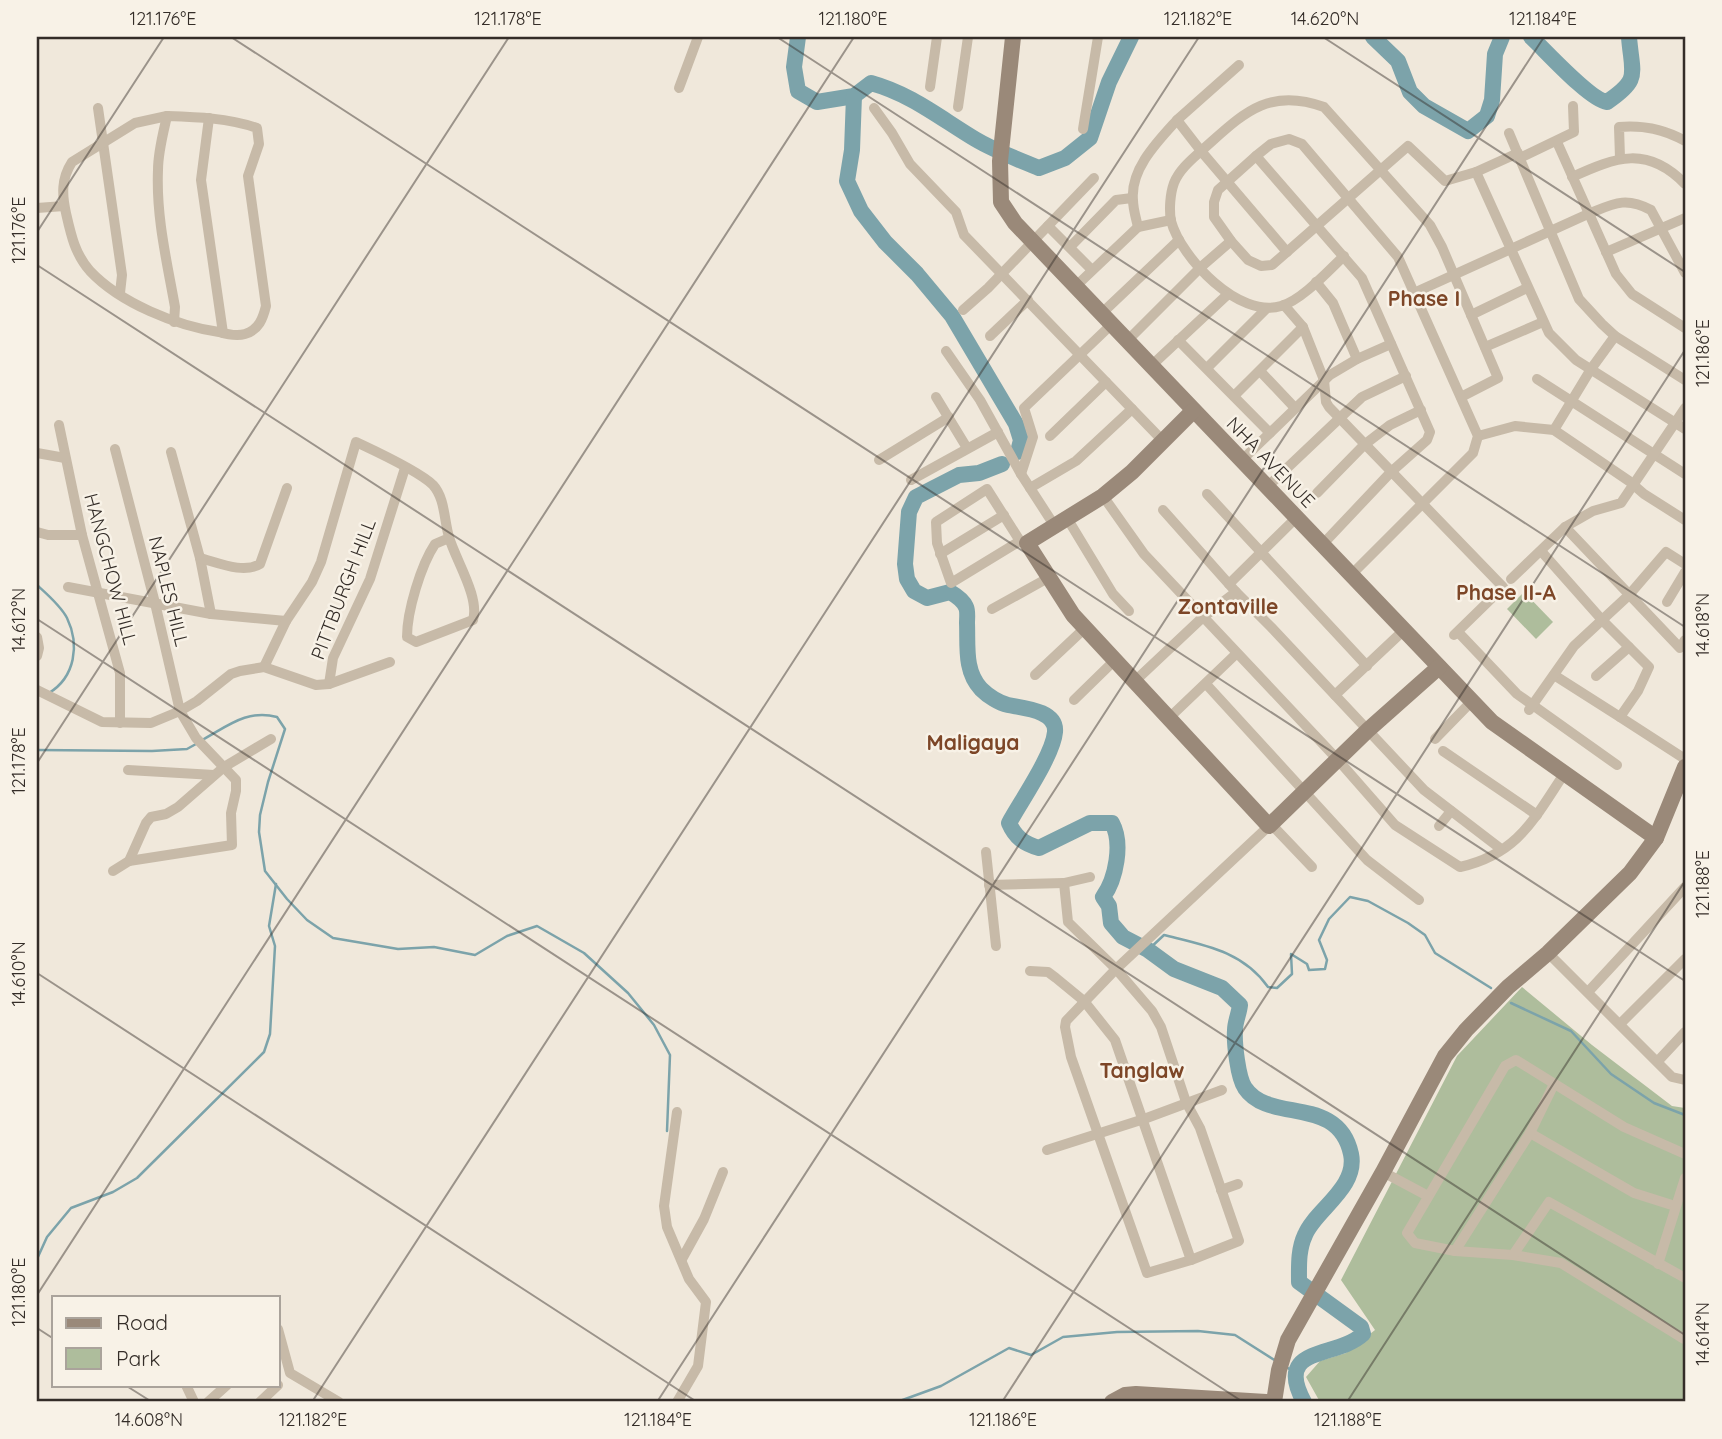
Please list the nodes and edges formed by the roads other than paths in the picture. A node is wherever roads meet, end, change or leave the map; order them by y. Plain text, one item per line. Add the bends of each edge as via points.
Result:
1 (698, 37) edge
2 (937, 37) edge
3 (968, 37) edge
4 (1013, 37) edge
5 (1098, 37) edge
6 (1239, 65) dead end
7 (930, 87) dead end
8 (680, 88) dead end
9 (1573, 106) dead end
10 (98, 107) dead end
11 (958, 107) dead end
12 (874, 108) dead end
13 (167, 116) junction
14 (209, 118) junction
15 (1177, 120) junction
16 (1083, 129) dead end
17 (1509, 133) dead end
18 (1685, 141) edge
19 (1557, 142) junction
20 (102, 143) junction
21 (1201, 151) junction
22 (1519, 155) junction
23 (1256, 156) junction
24 (1620, 158) junction
25 (1381, 170) junction
26 (1476, 172) junction
27 (1572, 177) junction
28 (1094, 178) dead end
29 (1228, 181) junction
30 (1685, 184) edge
31 (1132, 198) junction
32 (1349, 199) junction
33 (64, 206) junction
34 (37, 208) edge
35 (1588, 214) junction
36 (1685, 218) edge
37 (1171, 220) junction
38 (1048, 226) junction
39 (1138, 227) junction
40 (1662, 227) junction
41 (1316, 228) junction
42 (1550, 232) junction
43 (1179, 240) junction
44 (1231, 241) junction
45 (1032, 242) junction
46 (1070, 247) junction
47 (1510, 250) junction
48 (1606, 252) junction
49 (1287, 253) junction
50 (1344, 256) junction
51 (1201, 267) junction
52 (1092, 270) junction
53 (1002, 273) junction
54 (1685, 273) edge
55 (1454, 275) junction
56 (1316, 282) junction
57 (1075, 287) junction
58 (1527, 288) junction
59 (1416, 292) junction
60 (120, 293) junction
61 (1227, 295) junction
62 (1028, 300) junction
63 (1284, 305) junction
64 (1266, 309) junction
65 (963, 310) dead end
66 (1471, 315) junction
67 (1106, 320) junction
68 (174, 322) junction
69 (1543, 322) junction
70 (1303, 327) junction
71 (1685, 328) edge
72 (223, 333) junction
73 (990, 336) dead end
74 (1615, 336) junction
75 (1178, 340) junction
76 (1126, 341) junction
77 (1391, 344) junction
78 (1485, 347) junction
79 (946, 351) dead end
80 (1080, 354) junction
81 (1357, 359) junction
82 (1151, 366) junction
83 (1207, 368) junction
84 (1591, 369) junction
85 (1260, 371) junction
86 (1406, 376) junction
87 (1537, 379) dead end
88 (1325, 380) junction
89 (1685, 380) edge
90 (1106, 382) junction
91 (1234, 396) junction
92 (936, 397) dead end
93 (1461, 397) junction
94 (1571, 400) junction
95 (1295, 408) junction
96 (1685, 408) edge
97 (1132, 409) junction
98 (1422, 410) junction
99 (1193, 411) junction
100 (949, 417) junction
101 (1340, 419) junction
102 (59, 425) dead end
103 (1681, 426) edge
104 (1554, 430) junction
105 (998, 432) junction
106 (1270, 433) junction
107 (1050, 436) dead end
108 (1478, 436) junction
109 (1163, 441) junction
110 (1364, 445) junction
111 (967, 448) junction
112 (115, 449) dead end
113 (171, 452) dead end
114 (37, 453) edge
115 (1655, 455) junction
116 (65, 458) junction
117 (879, 460) dead end
118 (1242, 460) junction
119 (405, 468) junction
120 (1391, 471) junction
121 (1021, 474) junction
122 (1685, 474) edge
123 (911, 480) dead end
124 (1635, 485) junction
125 (1267, 487) junction
126 (287, 488) dead end
127 (1030, 488) junction
128 (1207, 494) dead end
129 (1317, 494) dead end
130 (1103, 496) junction
131 (1423, 504) junction
132 (1163, 510) dead end
133 (1004, 515) junction
134 (1296, 518) junction
135 (1685, 520) edge
136 (1060, 522) junction
137 (1565, 527) junction
138 (37, 532) edge
139 (82, 535) junction
140 (449, 538) junction
141 (1023, 542) junction
142 (1322, 545) junction
143 (1541, 551) junction
144 (1260, 552) junction
145 (940, 554) junction
146 (201, 558) junction
147 (1685, 564) edge
148 (1685, 572) edge
149 (1350, 575) junction
150 (1048, 578) junction
151 (68, 587) dead end
152 (1232, 588) junction
153 (100, 593) junction
154 (1629, 595) junction
155 (1494, 596) dead end
156 (1667, 602) dead end
157 (155, 603) junction
158 (992, 609) dead end
159 (1129, 611) dead end
160 (211, 614) junction
161 (1202, 618) junction
162 (286, 621) junction
163 (1603, 621) junction
164 (1085, 628) junction
165 (1404, 631) junction
166 (37, 637) edge
167 (1685, 640) edge
168 (1629, 647) junction
169 (1236, 654) junction
170 (37, 656) edge
171 (1115, 660) junction
172 (390, 662) dead end
173 (1367, 666) junction
174 (264, 667) junction
175 (1438, 667) junction
176 (1035, 675) dead end
177 (1554, 675) junction
178 (1595, 676) dead end
179 (1135, 681) junction
180 (329, 684) junction
181 (1206, 684) junction
182 (37, 690) edge
183 (1335, 695) junction
184 (1074, 700) dead end
185 (1472, 701) junction
186 (1531, 708) junction
187 (180, 711) junction
188 (1620, 717) junction
189 (1168, 718) junction
190 (120, 723) junction
191 (1368, 730) junction
192 (271, 739) dead end
193 (1435, 739) dead end
194 (1443, 751) dead end
195 (1685, 759) edge
196 (1338, 761) junction
197 (1617, 765) dead end
198 (224, 767) junction
199 (1685, 767) edge
200 (128, 770) dead end
201 (1564, 774) junction
202 (214, 775) junction
203 (1304, 791) junction
204 (1451, 811) junction
205 (1537, 815) junction
206 (1270, 825) junction
207 (1439, 826) dead end
208 (1656, 838) junction
209 (1502, 849) junction
210 (986, 852) dead end
211 (129, 860) junction
212 (1312, 867) dead end
213 (113, 871) dead end
214 (1090, 877) dead end
215 (1064, 883) junction
216 (989, 885) junction
217 (1685, 887) edge
218 (1419, 900) dead end
219 (996, 946) dead end
220 (1548, 953) junction
221 (1685, 959) edge
222 (1116, 969) junction
223 (1030, 971) dead end
224 (1588, 992) junction
225 (1084, 1001) junction
226 (1620, 1024) junction
227 (1685, 1032) edge
228 (1658, 1061) junction
229 (1685, 1080) edge
230 (1554, 1084) junction
231 (1222, 1090) dead end
232 (1186, 1102) junction
233 (677, 1112) dead end
234 (1144, 1119) junction
235 (1531, 1133) junction
236 (1097, 1134) junction
237 (1046, 1150) dead end
238 (1685, 1154) edge
239 (723, 1172) dead end
240 (1383, 1172) junction
241 (1685, 1178) edge
242 (1238, 1184) dead end
243 (1221, 1190) junction
244 (1428, 1196) junction
245 (1675, 1206) junction
246 (1455, 1251) junction
247 (1513, 1255) junction
248 (682, 1258) junction
249 (1191, 1260) junction
250 (1658, 1264) junction
251 (1685, 1278) edge
252 (280, 1336) edge
253 (1685, 1336) edge
254 (290, 1373) junction
255 (280, 1383) edge
256 (186, 1386) edge
257 (226, 1386) edge
258 (277, 1386) edge
259 (322, 1398) edge
260 (1168, 1399) edge
261 (1219, 1400) edge
262 (194, 1402) edge
263 (208, 1402) edge
264 (260, 1402) edge
265 (339, 1402) edge
266 (677, 1402) edge
267 (1112, 1402) edge
268 (1266, 1402) edge
269 (1274, 1402) edge

1 - 8 street
2 - 7 street
3 - 11 street
4 - 45 street, NHA AVENUE via 1000,161 1001,202
5 - 16 street
6 - 15 street
9 - 19 street via 1574,132
10 - 20 street
12 - 53 street via 910,164 956,212 964,235
13 - 14 street
13 - 20 street via 135,123
13 - 68 street via 158,167 159,219
14 - 72 street via 202,202
14 - 72 street via 257,128 259,144 248,176 266,306 254,329 244,334
15 - 21 street
15 - 31 street via 1152,148 1136,177
17 - 22 street
18 - 24 street via 1664,130 1619,127
19 - 22 street
19 - 27 street
20 - 33 street via 72,162 65,173
20 - 60 street via 122,275
21 - 25 street via 1248,110 1270,102 1299,101 1324,107
21 - 29 street
21 - 37 street via 1174,184
22 - 26 street
22 - 42 street
23 - 29 street
23 - 32 street via 1271,144 1289,139 1303,144
23 - 41 street
24 - 27 street
24 - 30 street via 1664,166
25 - 26 street via 1408,146 1442,181
25 - 32 street
25 - 55 street via 1430,225
26 - 47 street
27 - 35 street
28 - 38 street
29 - 44 street via 1218,190 1214,217
29 - 49 street
31 - 39 street
31 - 46 street via 1116,200
32 - 41 street
32 - 59 street via 1394,251
33 - 34 street
33 - 60 street via 78,256 92,273
35 - 40 street via 1628,201 1651,210
35 - 42 street
35 - 48 street
36 - 40 street
37 - 39 street
37 - 43 street
38 - 45 street
38 - 46 street
39 - 52 street
40 - 48 street
40 - 54 street
41 - 49 street
41 - 50 street
42 - 47 street
42 - 74 street via 1580,299
43 - 51 street
43 - 67 street
44 - 49 street via 1261,267
44 - 51 street
45 - 53 street
45 - 57 street, NHA AVENUE
46 - 52 street
47 - 55 street
47 - 58 street
48 - 71 street via 1632,294
50 - 56 street
50 - 77 street via 1363,278
51 - 61 street
51 - 76 street
52 - 57 street
53 - 62 street
53 - 65 street
55 - 59 street
55 - 66 street
56 - 63 street
56 - 81 street via 1333,303
57 - 67 street, NHA AVENUE
58 - 66 street
58 - 69 street
59 - 93 street
60 - 68 street
61 - 64 street
61 - 75 street
62 - 73 street
62 - 80 street
63 - 64 street
63 - 70 street
64 - 83 street
66 - 78 street
67 - 76 street, NHA AVENUE
67 - 80 street
68 - 72 street
69 - 78 street
69 - 84 street via 1561,347
70 - 85 street
70 - 88 street
74 - 84 street
74 - 89 street
75 - 82 street
75 - 83 street
76 - 82 street, NHA AVENUE
77 - 81 street
77 - 86 street
78 - 93 street via 1499,378
79 - 105 street
80 - 90 street
80 - 121 street via 1024,408 1033,437
81 - 88 street
82 - 99 street, NHA AVENUE
83 - 91 street
84 - 94 street
84 - 103 street
85 - 91 street
85 - 95 street
86 - 98 street
86 - 101 street via 1362,397
87 - 94 street
88 - 95 street
88 - 101 street via 1326,402
90 - 97 street
90 - 107 street
91 - 106 street
92 - 100 street
93 - 108 street
94 - 104 street
94 - 115 street
95 - 106 street
96 - 103 street
97 - 109 street
97 - 127 street via 1076,461
98 - 110 street via 1390,425
98 - 120 street via 1429,438
99 - 109 street
99 - 118 street, NHA AVENUE
100 - 111 street
100 - 117 street
101 - 110 street
101 - 125 street
102 - 116 street, HANGCHOW HILL
103 - 115 street
104 - 108 street via 1515,426
104 - 124 street
105 - 111 street
105 - 121 street
106 - 118 street
108 - 131 street via 1473,453
109 - 130 street
110 - 120 street
110 - 129 street
111 - 123 street
112 - 157 street, NAPLES HILL
113 - 146 street
114 - 116 street
115 - 122 street
115 - 124 street
116 - 139 street, HANGCHOW HILL
118 - 125 street, NHA AVENUE
119 - 140 street via 433,485 443,506
119 - 162 street via 356,442 321,562
119 - 180 street, PITTBURGH HILL via 370,579 333,658
120 - 131 street
120 - 142 street
121 - 127 street
124 - 135 street
124 - 137 street via 1621,503 1593,511
125 - 134 street, NHA AVENUE
126 - 146 street via 260,564 243,568
127 - 136 street
128 - 144 street
130 - 136 street
130 - 161 street via 1144,554
131 - 143 street via 1507,583
131 - 149 street
132 - 152 street
133 - 141 street
133 - 145 street
133 - 145 street via 986,489 936,521
134 - 142 street, NHA AVENUE
134 - 144 street
136 - 141 street
136 - 159 street
137 - 143 street
137 - 154 street
138 - 139 street
139 - 153 street, HANGCHOW HILL
140 - 140 street via 475,614 473,620 416,642 407,636 407,621 423,570 435,544
141 - 145 street via 951,583
141 - 150 street
142 - 149 street, NHA AVENUE
143 - 163 street
144 - 152 street
144 - 173 street
146 - 160 street
147 - 154 street via 1666,552
148 - 156 street
149 - 165 street, NHA AVENUE
150 - 158 street
150 - 164 street
151 - 153 street
152 - 161 street
152 - 183 street
153 - 157 street
153 - 190 street, HANGCHOW HILL via 120,673
154 - 163 street
154 - 167 street via 1680,648
155 - 186 street via 1456,634
157 - 160 street
157 - 187 street, NAPLES HILL
160 - 162 street
161 - 169 street
161 - 179 street
162 - 174 street
163 - 168 street
163 - 177 street via 1574,646
164 - 171 street
164 - 176 street
165 - 173 street
165 - 175 street, NHA AVENUE
166 - 170 street
168 - 178 street
168 - 188 street via 1649,667
169 - 181 street
169 - 196 street
171 - 179 street
171 - 184 street
172 - 180 street
173 - 183 street
174 - 180 street via 316,685
174 - 187 street via 231,674
175 - 185 street, NHA AVENUE
175 - 191 street
177 - 186 street
177 - 188 street
179 - 189 street
181 - 189 street
181 - 203 street
182 - 190 street via 102,722
183 - 191 street
185 - 193 street
185 - 201 street, NHA AVENUE via 1492,722
186 - 197 street
187 - 190 street via 151,723
187 - 198 street, NAPLES HILL via 200,743
188 - 195 street
189 - 206 street
191 - 196 street
191 - 204 street via 1424,790
192 - 198 street
194 - 205 street
196 - 203 street
196 - 209 street via 1395,825 1460,867
198 - 202 street
198 - 211 street via 236,780 232,845
199 - 208 street
200 - 202 street
201 - 205 street
201 - 208 street, NHA AVENUE
202 - 211 street via 178,807 151,817
203 - 206 street
203 - 218 street via 1367,860
204 - 207 street
204 - 209 street
205 - 209 street via 1521,837
206 - 212 street
206 - 222 street
208 - 220 street via 1630,873
210 - 216 street
211 - 213 street
214 - 215 street
215 - 216 street
215 - 222 street via 1068,922
216 - 219 street
217 - 224 street
220 - 224 street
220 - 240 street via 1508,987 1445,1056
221 - 226 street
222 - 225 street
222 - 232 street via 1161,1027
223 - 225 street via 1048,972
224 - 226 street
225 - 234 street via 1115,1040
225 - 236 street via 1065,1027
226 - 228 street
227 - 228 street
228 - 229 street via 1672,1077
230 - 235 street
230 - 238 street via 1624,1127
230 - 244 street via 1516,1060 1505,1066
231 - 232 street
232 - 234 street
232 - 243 street
233 - 248 street via 664,1206 667,1227
234 - 236 street
234 - 249 street
235 - 245 street via 1634,1192
235 - 246 street
236 - 237 street
236 - 249 street via 1147,1273
239 - 248 street
240 - 244 street
240 - 269 street via 1288,1340
241 - 245 street
242 - 243 street
243 - 249 street via 1239,1241
244 - 246 street via 1407,1233 1415,1243
245 - 250 street
246 - 247 street
247 - 250 street via 1549,1202
247 - 253 street via 1561,1263
248 - 266 street via 689,1279 706,1302 698,1366
250 - 251 street
252 - 254 street
254 - 255 street
254 - 259 street
256 - 262 street
257 - 263 street
258 - 264 street
259 - 265 street
260 - 261 street
260 - 267 street via 1136,1394
261 - 268 street

